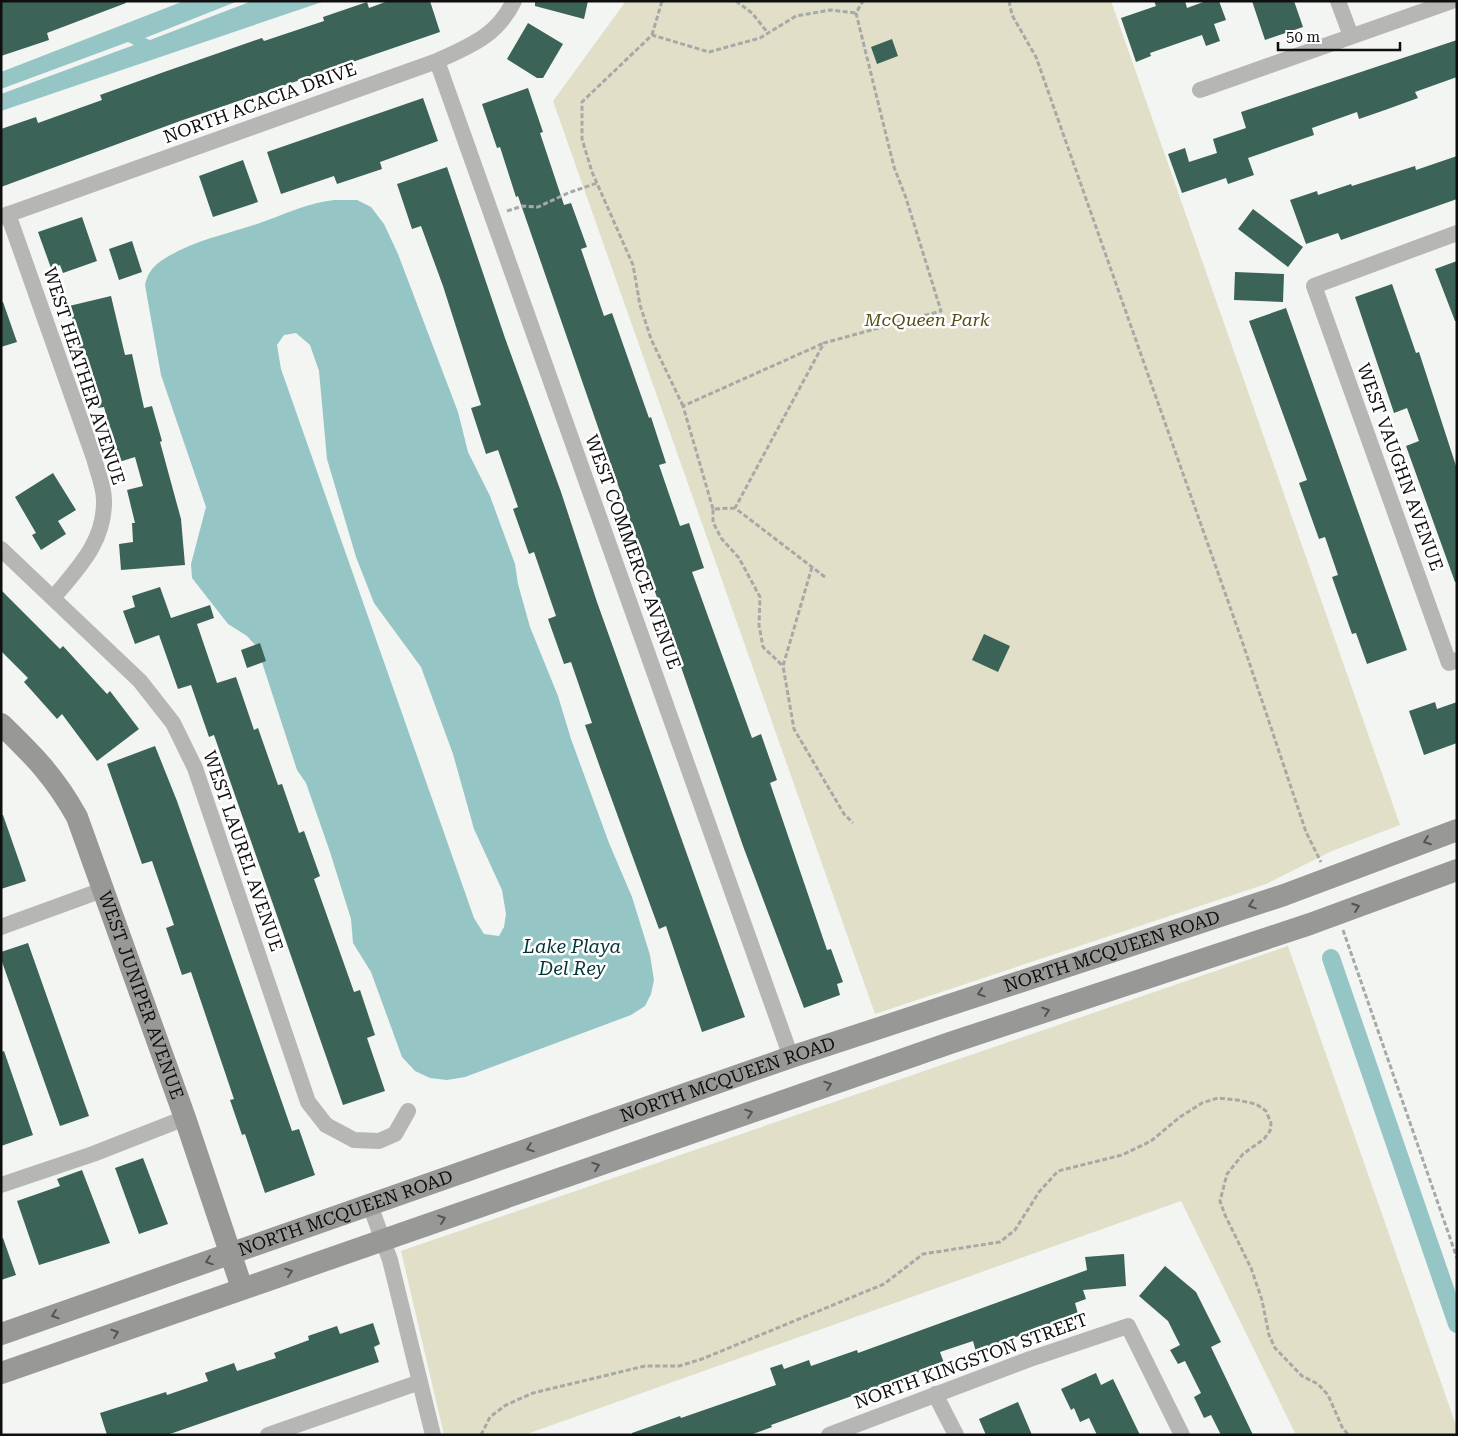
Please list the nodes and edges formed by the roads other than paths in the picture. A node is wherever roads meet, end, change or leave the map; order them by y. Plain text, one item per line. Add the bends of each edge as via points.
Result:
1 (514, 1) edge
2 (1338, 1) edge
3 (1452, 1) edge
4 (1351, 36) junction
5 (437, 61) junction
6 (1200, 90) dead end
7 (5, 216) edge
8 (1457, 233) edge
9 (1, 549) edge
10 (54, 597) junction
11 (1453, 661) edge
12 (1, 724) edge
13 (1457, 830) edge
14 (1457, 870) edge
15 (1298, 889) junction
16 (105, 890) junction
17 (1310, 924) junction
18 (1, 927) edge
19 (938, 1007) junction
20 (950, 1043) junction
21 (791, 1057) junction
22 (408, 1111) dead end
23 (186, 1118) junction
24 (1, 1185) edge
25 (370, 1205) junction
26 (382, 1240) junction
27 (231, 1253) junction
28 (242, 1288) junction
29 (1, 1334) edge
30 (1, 1373) edge
31 (420, 1382) junction
32 (935, 1394) junction
33 (300, 1430) edge
34 (268, 1435) edge
35 (433, 1435) edge
36 (829, 1435) edge
37 (956, 1435) edge
38 (1182, 1435) edge

1 - 5 street, NORTH ACACIA DRIVE via 506,18 479,42
2 - 4 street
3 - 4 street
4 - 6 street
5 - 7 street, NORTH ACACIA DRIVE
5 - 21 street, WEST COMMERCE AVENUE
7 - 10 street, WEST HEATHER AVENUE via 94,458 104,498 102,528 89,555
8 - 11 street, WEST VAUGHN AVENUE via 1314,286
9 - 10 street, WEST LAUREL AVENUE
10 - 22 street, WEST LAUREL AVENUE via 140,681 174,723 195,768 308,1102 326,1124 354,1140 379,1142 395,1134
12 - 16 main road, WEST JUNIPER AVENUE via 60,787 78,817
13 -> 15 main road, NORTH MCQUEEN ROAD
17 -> 14 main road, NORTH MCQUEEN ROAD
15 - 17 main road
15 -> 19 main road, NORTH MCQUEEN ROAD
16 - 18 street
16 - 23 main road, WEST JUNIPER AVENUE
20 -> 17 main road, NORTH MCQUEEN ROAD
19 - 20 main road
19 - 21 main road, NORTH MCQUEEN ROAD
26 -> 20 main road, NORTH MCQUEEN ROAD
21 -> 25 main road, NORTH MCQUEEN ROAD
23 - 24 street
23 - 27 main road, WEST JUNIPER AVENUE
25 - 26 street
25 - 27 main road, NORTH MCQUEEN ROAD
28 -> 26 main road, NORTH MCQUEEN ROAD
26 - 31 street via 390,1260
27 - 28 main road, WEST JUNIPER AVENUE
27 -> 29 main road, NORTH MCQUEEN ROAD
30 -> 28 main road, NORTH MCQUEEN ROAD
31 - 33 street
31 - 35 street
32 - 36 street, NORTH KINGSTON STREET
32 - 37 street
32 - 38 street, NORTH KINGSTON STREET via 1128,1326
33 - 34 street

